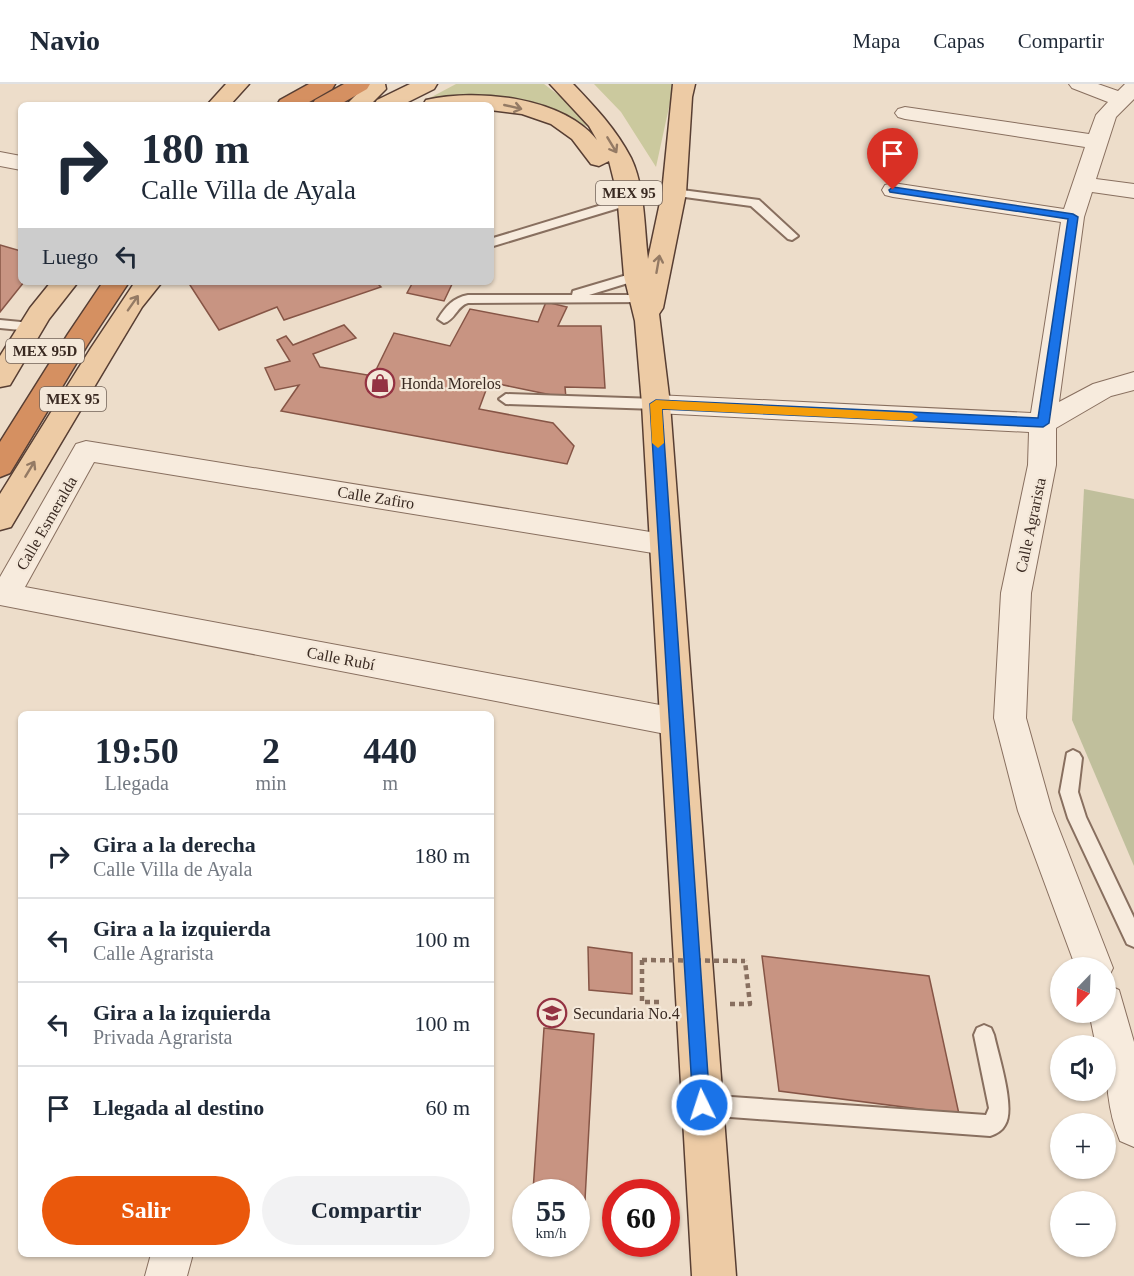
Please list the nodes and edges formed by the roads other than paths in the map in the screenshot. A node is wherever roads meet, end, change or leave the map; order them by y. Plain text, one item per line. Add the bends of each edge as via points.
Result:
1 (249, 84) edge
2 (324, 84) edge
3 (359, 84) edge
4 (374, 84) edge
5 (426, 84) edge
6 (561, 84) edge
7 (578, 84) edge
8 (684, 84) edge
9 (1079, 84) edge
10 (227, 95) edge
11 (1120, 100) edge
12 (293, 102) edge
13 (328, 102) edge
14 (360, 102) edge
15 (391, 102) edge
16 (494, 103) edge
17 (905, 113) dead end
18 (1134, 119) edge
19 (1097, 142) junction
20 (0, 159) edge
21 (18, 162) edge
22 (1083, 184) junction
23 (658, 189) junction
24 (893, 190) dead end
25 (1134, 191) edge
26 (618, 204) junction
27 (1073, 217) junction
28 (792, 236) dead end
29 (494, 242) edge
30 (636, 267) junction
31 (63, 285) edge
32 (91, 285) edge
33 (114, 285) edge
34 (147, 285) edge
35 (560, 300) junction
36 (645, 310) junction
37 (444, 319) dead end
38 (0, 324) edge
39 (31, 327) junction
40 (0, 378) edge
41 (1134, 381) edge
42 (506, 399) dead end
43 (656, 404) junction
44 (0, 422) edge
45 (1043, 423) junction
46 (86, 451) joint
47 (0, 466) edge
48 (0, 519) edge
49 (665, 544) junction
50 (5, 595) joint
51 (676, 722) junction
52 (1074, 758) dead end
53 (1134, 938) edge
54 (1091, 957) edge
55 (1111, 1023) edge
56 (984, 1035) dead end
57 (702, 1105) junction
58 (1134, 1127) edge
59 (171, 1257) edge
60 (166, 1276) edge
61 (714, 1276) edge

1 - 10 main road
2 - 12 highway
3 - 13 highway
4 - 14 main road via 375,89
5 - 15 main road
6 -> 30 main road, MEX 95 via 598,123 620,159 630,203
7 - 23 main road via 624,131
8 - 23 main road, MEX 95
9 - 11 street
11 - 18 street
11 - 19 street, Calle Agrarista
16 -> 26 main road via 536,112 572,126 596,154
17 - 19 street
19 - 22 street, Calle Agrarista
20 - 21 street
22 - 25 street
22 - 27 street, Calle Agrarista
23 - 28 lane via 755,202
36 -> 23 main road, MEX 95 via 663,236
24 - 27 street
26 - 29 lane
26 - 30 main road
27 - 45 street, Calle Agrarista
30 - 35 lane
30 - 36 main road, MEX 95
31 - 39 main road
32 - 44 highway, MEX 95D
33 - 47 highway, MEX 95D
48 -> 34 main road, MEX 95
35 - 36 lane
35 - 37 lane via 468,299 459,302
36 - 43 main road, MEX 95
38 - 39 lane
39 - 40 main road
41 - 45 street via 1102,390
42 - 43 lane
43 - 45 street
43 - 49 main road, MEX 95
45 - 54 street, Calle Agrarista via 1042,465 1016,593 1010,718 1035,811
46 - 49 street, Calle Zafiro
46 - 50 street, Calle Esmeralda
49 - 51 main road, MEX 95
50 - 51 street, Calle Rubí
51 - 57 main road, MEX 95
52 - 53 lane via 1069,792 1077,818
55 - 58 street
56 - 57 lane via 999,1108 998,1118 990,1126
57 - 61 main road, MEX 95
59 - 60 street

